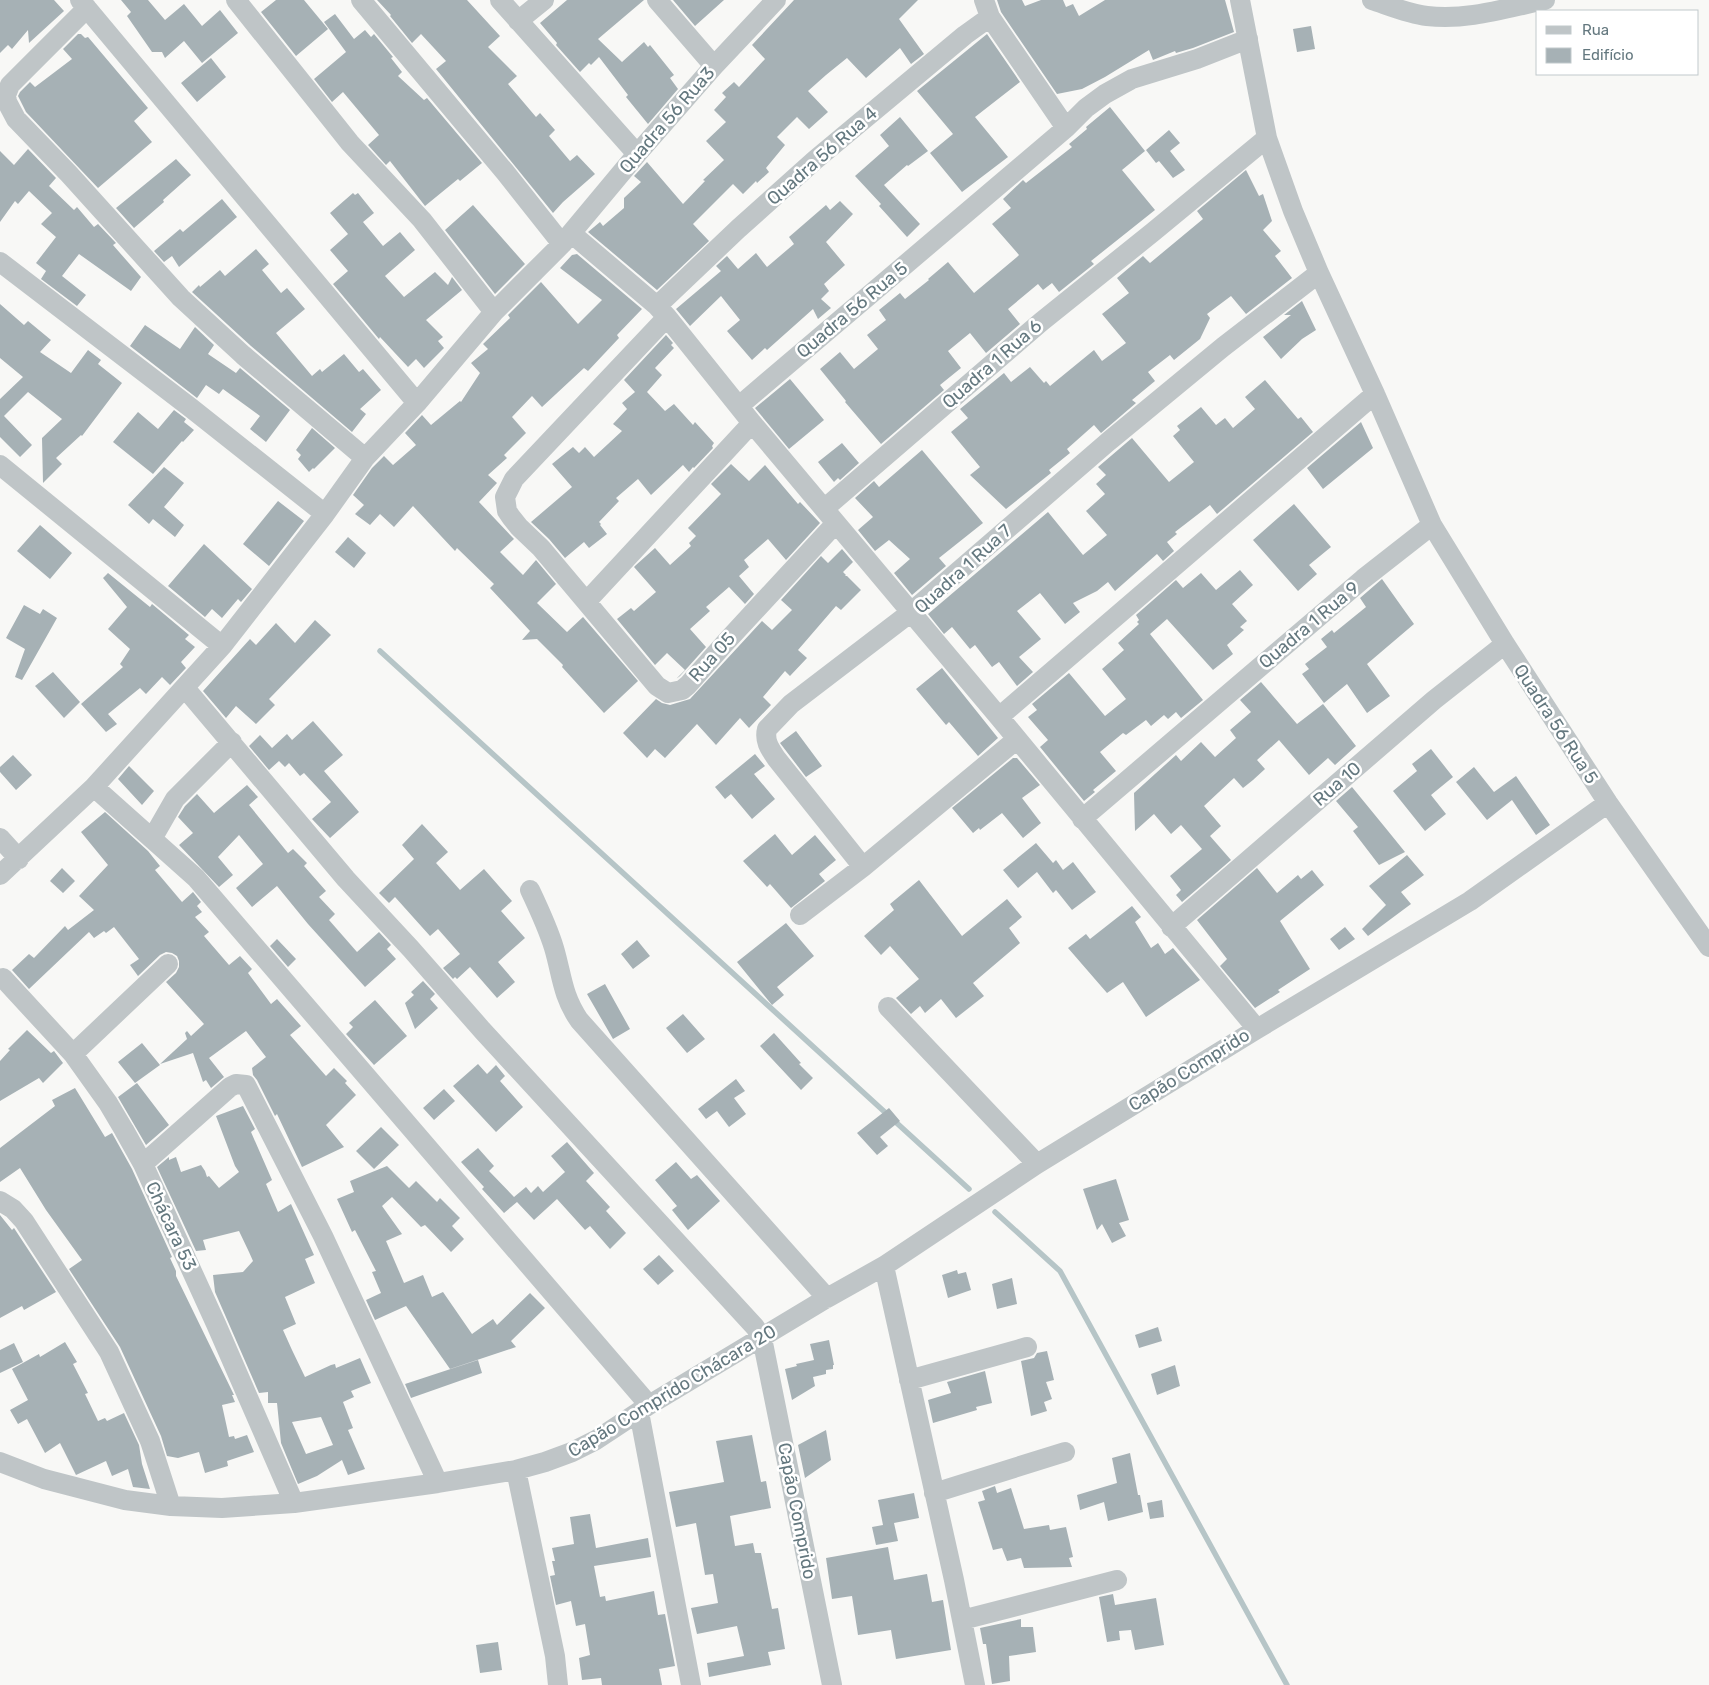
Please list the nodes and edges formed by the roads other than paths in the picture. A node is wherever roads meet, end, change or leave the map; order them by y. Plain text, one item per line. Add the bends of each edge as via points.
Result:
1 (236, 0) edge
2 (361, 0) edge
3 (500, 0) edge
4 (544, 0) edge
5 (657, 0) edge
6 (776, 0) edge
7 (1240, 0) edge
8 (1372, 0) edge
9 (1545, 0) edge
10 (83, 4) edge
11 (1508, 4) edge
12 (987, 9) edge
13 (518, 21) junction
14 (1248, 39) junction
15 (714, 66) junction
16 (1066, 128) junction
17 (1267, 138) junction
18 (637, 154) junction
19 (566, 239) junction
20 (0, 262) edge
21 (1319, 273) junction
22 (662, 311) junction
23 (494, 312) junction
24 (1375, 394) junction
25 (417, 403) junction
26 (739, 406) junction
27 (752, 423) junction
28 (365, 458) junction
29 (0, 465) edge
30 (324, 514) junction
31 (830, 516) junction
32 (1432, 525) junction
33 (587, 601) junction
34 (910, 613) junction
35 (1505, 644) junction
36 (222, 646) junction
37 (185, 688) junction
38 (999, 717) junction
39 (1016, 740) junction
40 (232, 742) junction
41 (94, 787) junction
42 (1608, 803) junction
43 (1082, 819) junction
44 (0, 838) edge
45 (152, 839) junction
46 (19, 859) junction
47 (863, 867) junction
48 (0, 875) edge
49 (530, 890) dead end
50 (800, 915) dead end
51 (1171, 926) junction
52 (1709, 947) edge
53 (168, 964) dead end
54 (2, 978) dead end
55 (888, 1007) dead end
56 (1257, 1029) junction
57 (73, 1054) junction
58 (143, 1164) junction
59 (1037, 1164) junction
60 (0, 1201) edge
61 (884, 1266) junction
62 (827, 1298) junction
63 (762, 1338) junction
64 (1027, 1347) dead end
65 (909, 1380) junction
66 (644, 1408) junction
67 (1065, 1452) dead end
68 (1, 1462) edge
69 (516, 1470) junction
70 (438, 1483) junction
71 (934, 1493) junction
72 (294, 1503) junction
73 (171, 1506) junction
74 (1118, 1580) dead end
75 (962, 1620) junction
76 (558, 1685) edge
77 (691, 1685) edge
78 (832, 1685) edge
79 (975, 1685) edge

1 - 23 street via 350,143 422,220
2 - 19 street via 505,172
3 - 13 street
4 - 13 street
5 - 15 street
6 - 15 street, Quadra 56 Rua3
7 - 14 street
8 - 11 street via 1426,16 1445,18 1466,17
9 - 11 street
10 - 25 street
10 - 28 street via 10,85 6,95 11,111 181,298
12 - 16 street, Quadra 56 Rua 4
12 - 22 street, Quadra 56 Rua 4 via 957,42 738,229
13 - 18 street
14 - 16 street, Quadra 56 Rua 5 via 1132,79 1086,108
14 - 17 street
15 - 18 street, Quadra 56 Rua3
16 - 26 street, Quadra 56 Rua 5
17 - 21 street
17 - 31 street, Quadra 1 Rua 6 via 1041,322
18 - 19 street, Quadra 56 Rua3
19 - 22 street
19 - 23 street, Quadra 56 Rua3
20 - 30 street
21 - 24 street
21 - 34 street, Quadra 1 Rua 7 via 1223,347
22 - 26 street
22 - 33 street, Quadra 56 Rua 4 via 514,479 505,497 507,511 514,522
23 - 25 street, Quadra 56 Rua3
24 - 32 street
24 - 38 street
25 - 28 street, Quadra 56 Rua3
26 - 27 street
27 - 31 street
27 - 33 street
28 - 30 street, Quadra 56 Rua3
29 - 36 street
30 - 36 street, Quadra 56 Rua3
31 - 33 street, Rua 05 via 688,685 677,692 665,692 657,686
31 - 34 street
32 - 35 street
32 - 43 street, Quadra 1 Rua 9 via 1363,579
34 - 38 street, Quadra 1 Rua 7
34 - 47 street via 791,704 776,718 766,734 768,746 776,758
35 - 42 street, Quadra 56 Rua 5
35 - 51 street, Rua 10 via 1434,700
36 - 37 street, Quadra 56 Rua3
37 - 40 street
37 - 41 street, Quadra 56 Rua3
38 - 39 street, Capão Comprido
39 - 43 street, Capão Comprido
39 - 47 street
40 - 45 street via 175,799
40 - 63 street via 346,879
41 - 45 street
41 - 46 street, Quadra 56 Rua3
42 - 52 street, Quadra 56 Rua 5
42 - 56 street via 1470,901
43 - 51 street, Capão Comprido
44 - 46 street
45 - 66 street via 196,878
46 - 48 street
47 - 50 street
49 - 62 street via 549,933 563,988 579,1020
51 - 56 street, Capão Comprido
53 - 57 street
54 - 57 street, Chácara 53
55 - 59 street
56 - 59 street, Capão Comprido
57 - 58 street, Chácara 53 via 108,1103
58 - 70 street via 230,1087 246,1085 323,1236
58 - 72 street, Chácara 53
59 - 61 street, Capão Comprido Chácara 20
60 - 73 street via 24,1221 108,1352 150,1441
61 - 62 street, Capão Comprido Chácara 20
61 - 65 street
62 - 63 street, Capão Comprido Chácara 20
63 - 66 street, Capão Comprido Chácara 20
63 - 78 street, Capão Comprido
64 - 65 street
65 - 71 street
66 - 69 street, Capão Comprido Chácara 20 via 572,1452
66 - 77 street
67 - 71 street
68 - 73 street, Capão Comprido Chácara 20 via 44,1479 92,1492
69 - 70 street, Capão Comprido Chácara 20
69 - 76 street via 555,1656
70 - 72 street, Capão Comprido Chácara 20
71 - 75 street
72 - 73 street, Capão Comprido Chácara 20 via 222,1508
74 - 75 street
75 - 79 street

